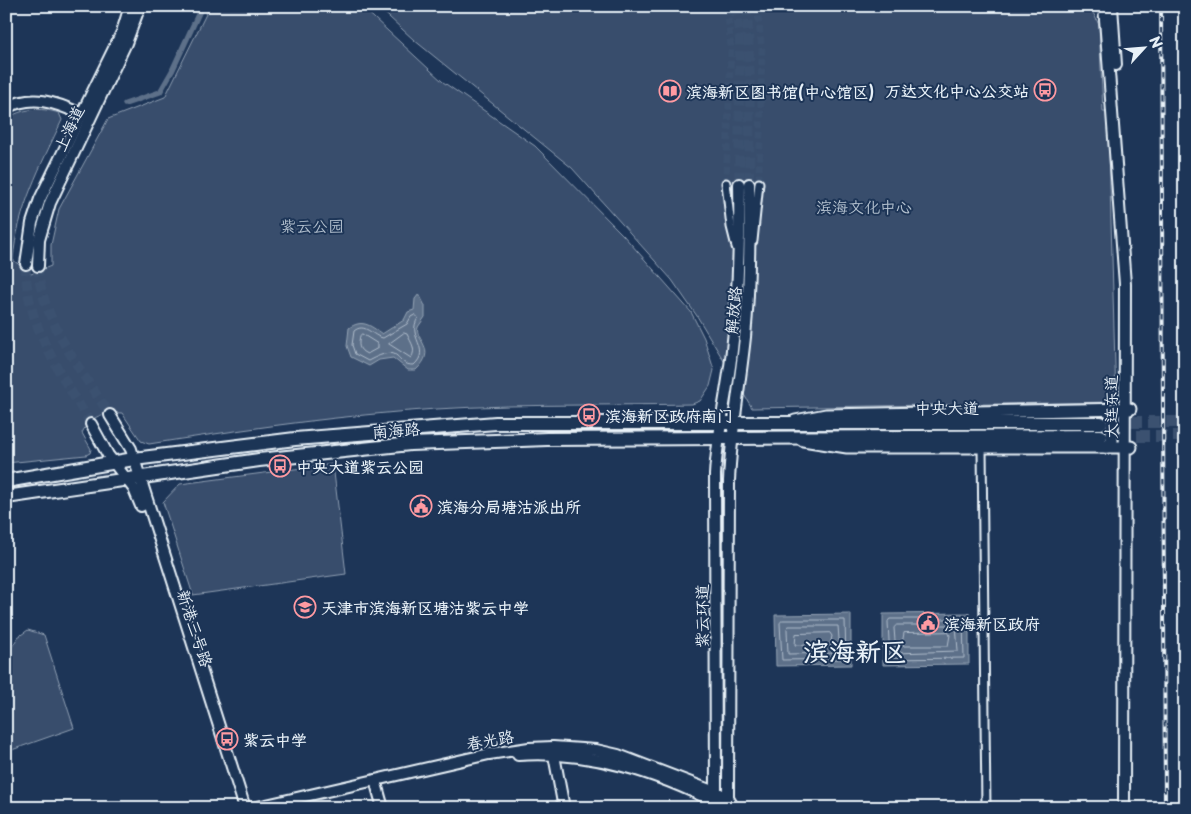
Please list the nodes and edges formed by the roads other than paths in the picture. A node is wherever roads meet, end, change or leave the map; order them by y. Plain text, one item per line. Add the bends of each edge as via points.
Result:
1 (130, 6) edge
2 (140, 6) edge
3 (1104, 6) edge
4 (1112, 6) edge
5 (6, 108) edge
6 (81, 114) junction
7 (726, 183) tunnel mouth
8 (738, 184) tunnel mouth
9 (754, 184) tunnel mouth
10 (738, 258) junction
11 (26, 264) tunnel mouth
12 (38, 266) tunnel mouth
13 (1108, 409) junction
14 (1128, 409) junction
15 (110, 415) tunnel mouth
16 (726, 422) junction
17 (792, 422) junction
18 (90, 424) tunnel mouth
19 (1103, 435) junction
20 (792, 437) junction
21 (724, 438) junction
22 (1128, 447) junction
23 (982, 448) junction
24 (134, 459) junction
25 (114, 463) junction
26 (132, 477) junction
27 (6, 481) edge
28 (6, 497) edge
29 (551, 751) junction
30 (375, 782) junction
31 (716, 792) junction
32 (723, 803) edge
33 (238, 808) edge
34 (245, 808) edge
35 (253, 808) edge
36 (278, 808) edge
37 (383, 808) edge
38 (558, 808) edge
39 (564, 808) edge
40 (734, 808) edge
41 (986, 808) edge
42 (1124, 808) edge
43 (1130, 808) edge

1 - 6 street, 上海道 via 122,32
2 - 12 street, 上海道 via 126,43 50,203 39,240
3 - 14 street, 大连东道 via 1123,238
4 - 14 street, 大连东道 via 1129,256
5 - 6 street via 27,100 40,100 54,102
6 - 11 street, 上海道 via 36,209
7 - 10 street
8 - 10 street, 解放路
9 - 16 street, 解放路 via 745,340
10 - 16 street, 解放路
13 - 14 main road
13 - 17 main road via 826,415
13 - 19 main road via 1112,416 1112,441
14 - 22 street, 大连东道
15 - 24 street
16 - 17 highway, 南海路
16 - 21 street, 解放路
16 - 24 highway, 南海路 via 496,423 295,439
17 - 19 highway, 中央大道
18 - 25 street
19 - 20 highway, 中央大道
19 - 22 main road
19 - 23 main road
20 - 21 highway, 南海路
20 - 23 main road via 816,444 847,447
21 - 26 highway, 南海路 via 410,444
21 - 31 street, 紫云环道 via 715,485
21 - 32 street, 紫云环道 via 728,572
22 - 42 street, 大连东道
22 - 43 street, 大连东道
23 - 41 street
24 - 25 highway, 南海路
24 - 26 street
25 - 26 street, 新港三号路
25 - 27 highway, 南海路
26 - 28 highway, 南海路
26 - 33 street, 新港三号路
26 - 34 street, 新港三号路
29 - 30 street, 春光路 via 489,754
29 - 31 street, 春光路 via 596,750 618,755
29 - 32 street, 春光路 via 619,764
29 - 38 street
29 - 39 street
30 - 35 street, 春光路
30 - 36 street, 春光路
30 - 37 street
31 - 32 street, 紫云环道
32 - 40 street, 紫云环道

